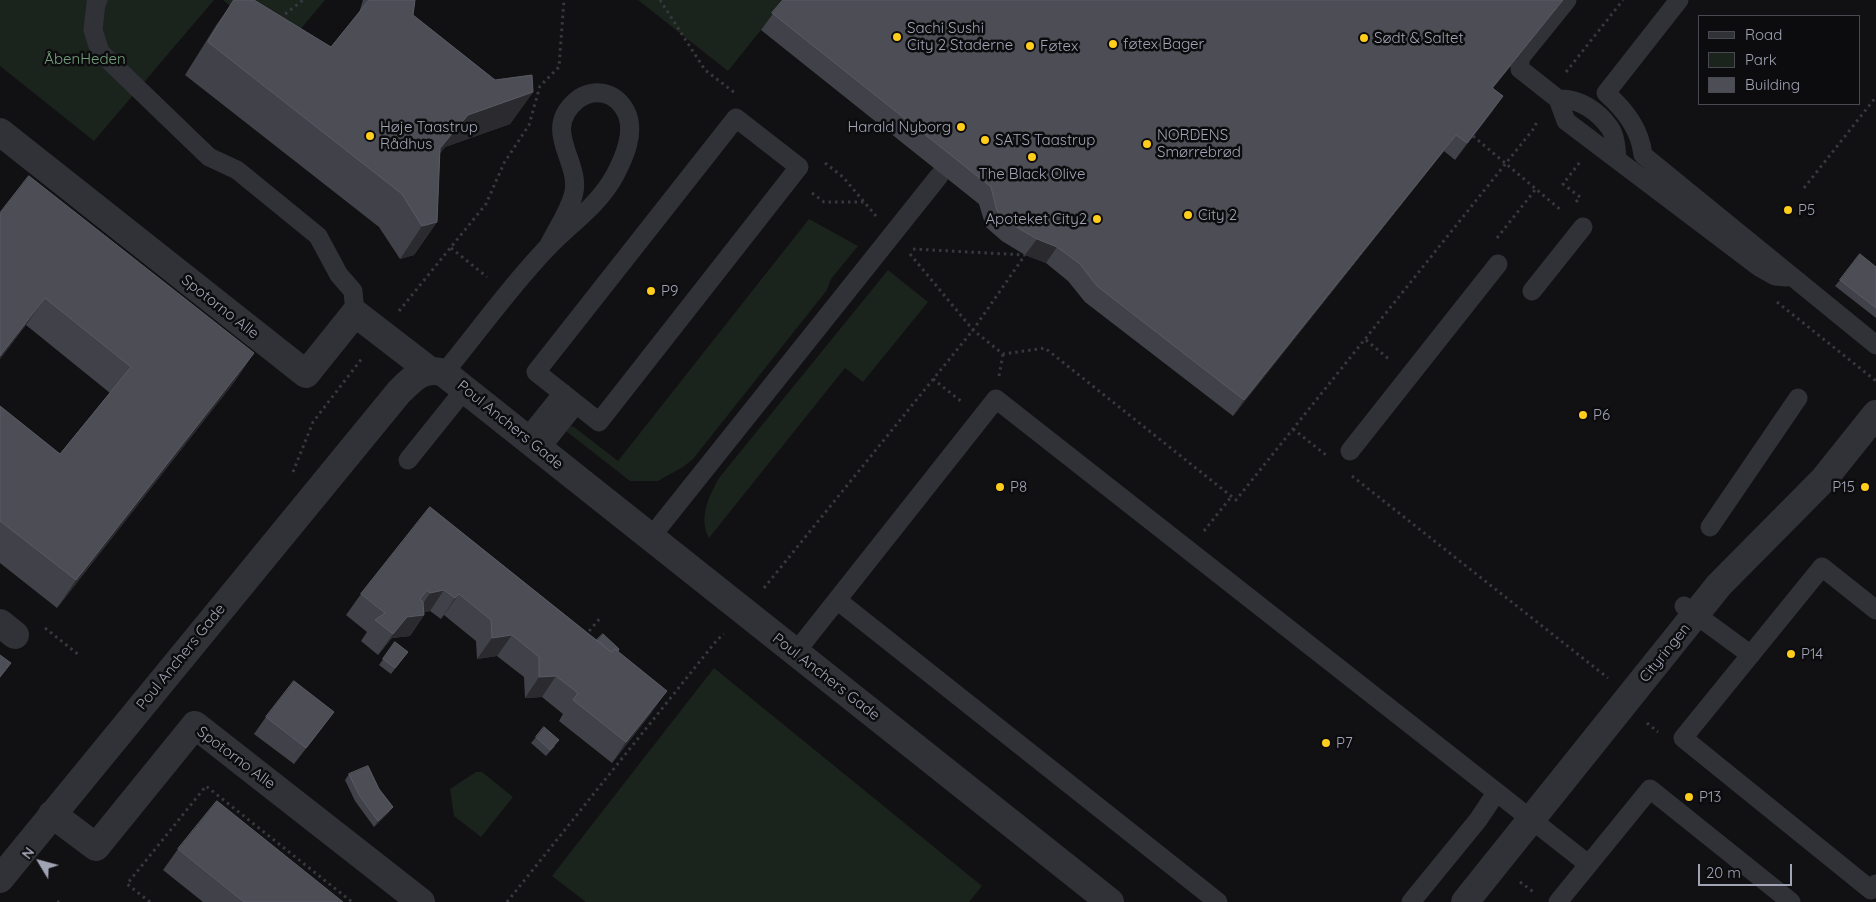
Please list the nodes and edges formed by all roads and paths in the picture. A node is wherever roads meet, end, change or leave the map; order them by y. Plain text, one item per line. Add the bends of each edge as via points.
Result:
1 (98, 0) edge
2 (303, 0) edge
3 (564, 0) edge
4 (1566, 0) edge
5 (1623, 0) edge
6 (1679, 0) edge
7 (275, 18) edge
8 (1554, 96) junction
9 (1876, 97) edge
10 (0, 132) edge
11 (1473, 136) edge
12 (1580, 162) dead end
13 (939, 176) dead end
14 (1804, 188) dead end
15 (1573, 192) dead end
16 (824, 202) dead end
17 (865, 202) dead end
18 (1566, 215) dead end
19 (1582, 227) dead end
20 (548, 247) junction
21 (451, 248) junction
22 (1498, 264) dead end
23 (1795, 278) junction
24 (1532, 291) dead end
25 (508, 294) junction
26 (355, 313) junction
27 (973, 330) junction
28 (381, 334) junction
29 (1366, 340) junction
30 (1876, 345) edge
31 (1410, 376) junction
32 (446, 378) junction
33 (569, 398) junction
34 (1798, 398) dead end
35 (1876, 414) edge
36 (1293, 429) junction
37 (533, 444) junction
38 (1350, 450) dead end
39 (408, 460) dead end
40 (1332, 460) dead end
41 (1347, 472) dead end
42 (1231, 497) junction
43 (1710, 527) dead end
44 (651, 538) junction
45 (1188, 551) junction
46 (838, 600) junction
47 (1690, 610) junction
48 (1876, 610) edge
49 (601, 617) dead end
50 (584, 638) edge
51 (795, 653) junction
52 (1751, 655) junction
53 (1610, 680) dead end
54 (654, 705) edge
55 (661, 711) edge
56 (1496, 793) junction
57 (52, 814) junction
58 (1532, 820) junction
59 (1588, 864) junction
60 (0, 879) edge
61 (1876, 884) edge
62 (150, 902) edge
63 (352, 902) edge
64 (421, 902) edge
65 (1110, 902) edge
66 (1218, 902) edge
67 (1411, 902) edge
68 (1465, 902) edge
69 (1558, 902) edge
70 (1790, 902) edge

1 - 26 lane via 94,30 100,52 209,157 237,170 318,236 339,275 353,291
2 - 7 path via 282,18
3 - 21 path via 559,67 540,86 529,125 504,163 486,204
4 - 8 lane via 1520,58 1520,69
5 - 8 path
6 - 23 lane via 1606,93 1632,122 1642,143 1643,155
8 - 23 lane via 1566,121 1759,267 1774,276
8 - 29 path via 1542,103 1535,127
9 - 14 path
10 - 26 street, Spotorno Alle via 306,374
11 - 18 path
12 - 15 path via 1563,184
13 - 44 lane
16 - 17 path
19 - 24 lane
20 - 20 lane via 580,219 614,177 628,144 628,117 620,103 607,94 582,97 566,115 561,135 574,180 574,192
20 - 25 lane
21 - 25 path
21 - 28 path
22 - 31 lane
23 - 30 lane
25 - 32 lane
26 - 28 street
27 - 27 path via 1025,255 905,249 911,256
27 - 42 path via 1003,354 1045,348
28 - 32 street
29 - 31 path
29 - 36 path
31 - 38 lane
32 - 37 street, Poul Anchers Gade
32 - 39 lane
32 - 57 street, Poul Anchers Gade via 413,378 399,392
33 - 33 lane via 536,372 736,118 799,167 599,422
33 - 37 lane
34 - 43 lane
35 - 47 street, Cityringen via 1793,514
36 - 40 path
36 - 42 path via 1236,500
37 - 44 street, Poul Anchers Gade
41 - 53 path
42 - 45 path
44 - 51 street, Poul Anchers Gade
45 - 46 lane via 996,399
45 - 56 lane
46 - 51 lane
46 - 66 lane
47 - 52 lane
47 - 58 street, Cityringen
48 - 52 lane via 1822,567
49 - 50 path
51 - 65 street, Poul Anchers Gade
52 - 61 lane via 1683,738 1871,890
54 - 55 path
56 - 58 lane
56 - 67 lane
57 - 60 street, Poul Anchers Gade
57 - 64 street, Spotorno Alle via 96,847 196,725
58 - 59 lane
58 - 68 street, Cityringen
59 - 69 lane
59 - 70 lane via 1650,789
62 - 63 path via 127,884 206,786

